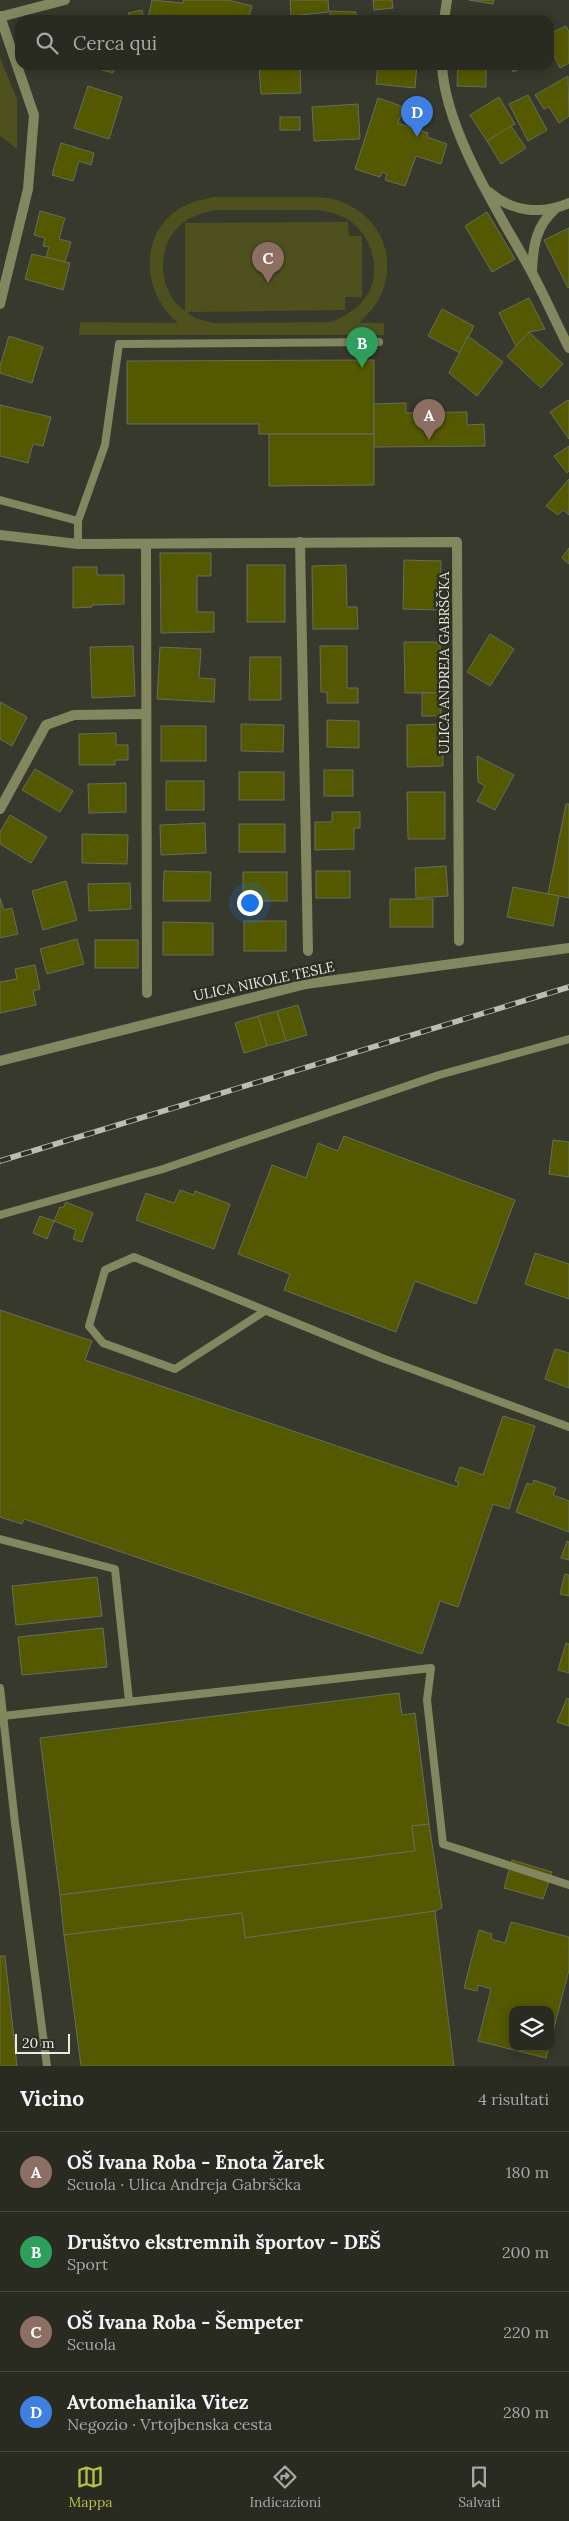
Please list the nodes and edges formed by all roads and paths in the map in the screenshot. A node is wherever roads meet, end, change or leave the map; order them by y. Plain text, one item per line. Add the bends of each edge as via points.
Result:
1 (64, 0) edge
2 (448, 0) edge
3 (445, 15) edge
4 (0, 17) edge
5 (15, 60) edge
6 (18, 70) edge
7 (443, 70) edge
8 (488, 192) junction
9 (569, 203) edge
10 (555, 209) junction
11 (532, 272) junction
12 (0, 304) edge
13 (379, 342) dead end
14 (569, 348) edge
15 (0, 500) edge
16 (78, 521) junction
17 (0, 535) edge
18 (300, 542) junction
19 (78, 544) junction
20 (146, 544) junction
21 (145, 714) junction
22 (0, 809) edge
23 (459, 941) dead end
24 (569, 948) edge
25 (308, 952) dead end
26 (147, 993) dead end
27 (569, 1039) edge
28 (0, 1061) edge
29 (0, 1216) edge
30 (265, 1311) junction
31 (569, 1427) edge
32 (0, 1539) edge
33 (0, 1688) edge
34 (130, 1702) junction
35 (3, 1716) junction
36 (569, 1885) edge
37 (48, 2066) edge

1 - 4 street
2 - 3 street
4 - 5 street
6 - 12 street via 34,115 28,190
7 - 8 street via 446,97 454,121
8 - 10 street via 524,210
8 - 11 street
9 - 10 street
10 - 11 street via 537,233
11 - 14 street
13 - 16 lane via 119,344 105,444
15 - 16 lane
16 - 19 lane
17 - 19 street, ULICA ANDREJA GABRŠČKA
18 - 20 street, ULICA ANDREJA GABRŠČKA
18 - 23 street, ULICA ANDREJA GABRŠČKA via 457,542
18 - 25 street
19 - 20 street, ULICA ANDREJA GABRŠČKA
20 - 21 street
21 - 22 street via 74,715 46,725
21 - 26 street
24 - 28 street, ULICA NIKOLE TESLE via 306,984
27 - 29 lane via 438,1075 163,1169
30 - 30 lane via 134,1257 104,1270 89,1326 104,1343 175,1368
30 - 31 lane
32 - 34 lane via 115,1569
33 - 35 lane
34 - 35 lane
34 - 36 lane via 431,1668 427,1700 443,1844
35 - 37 lane

